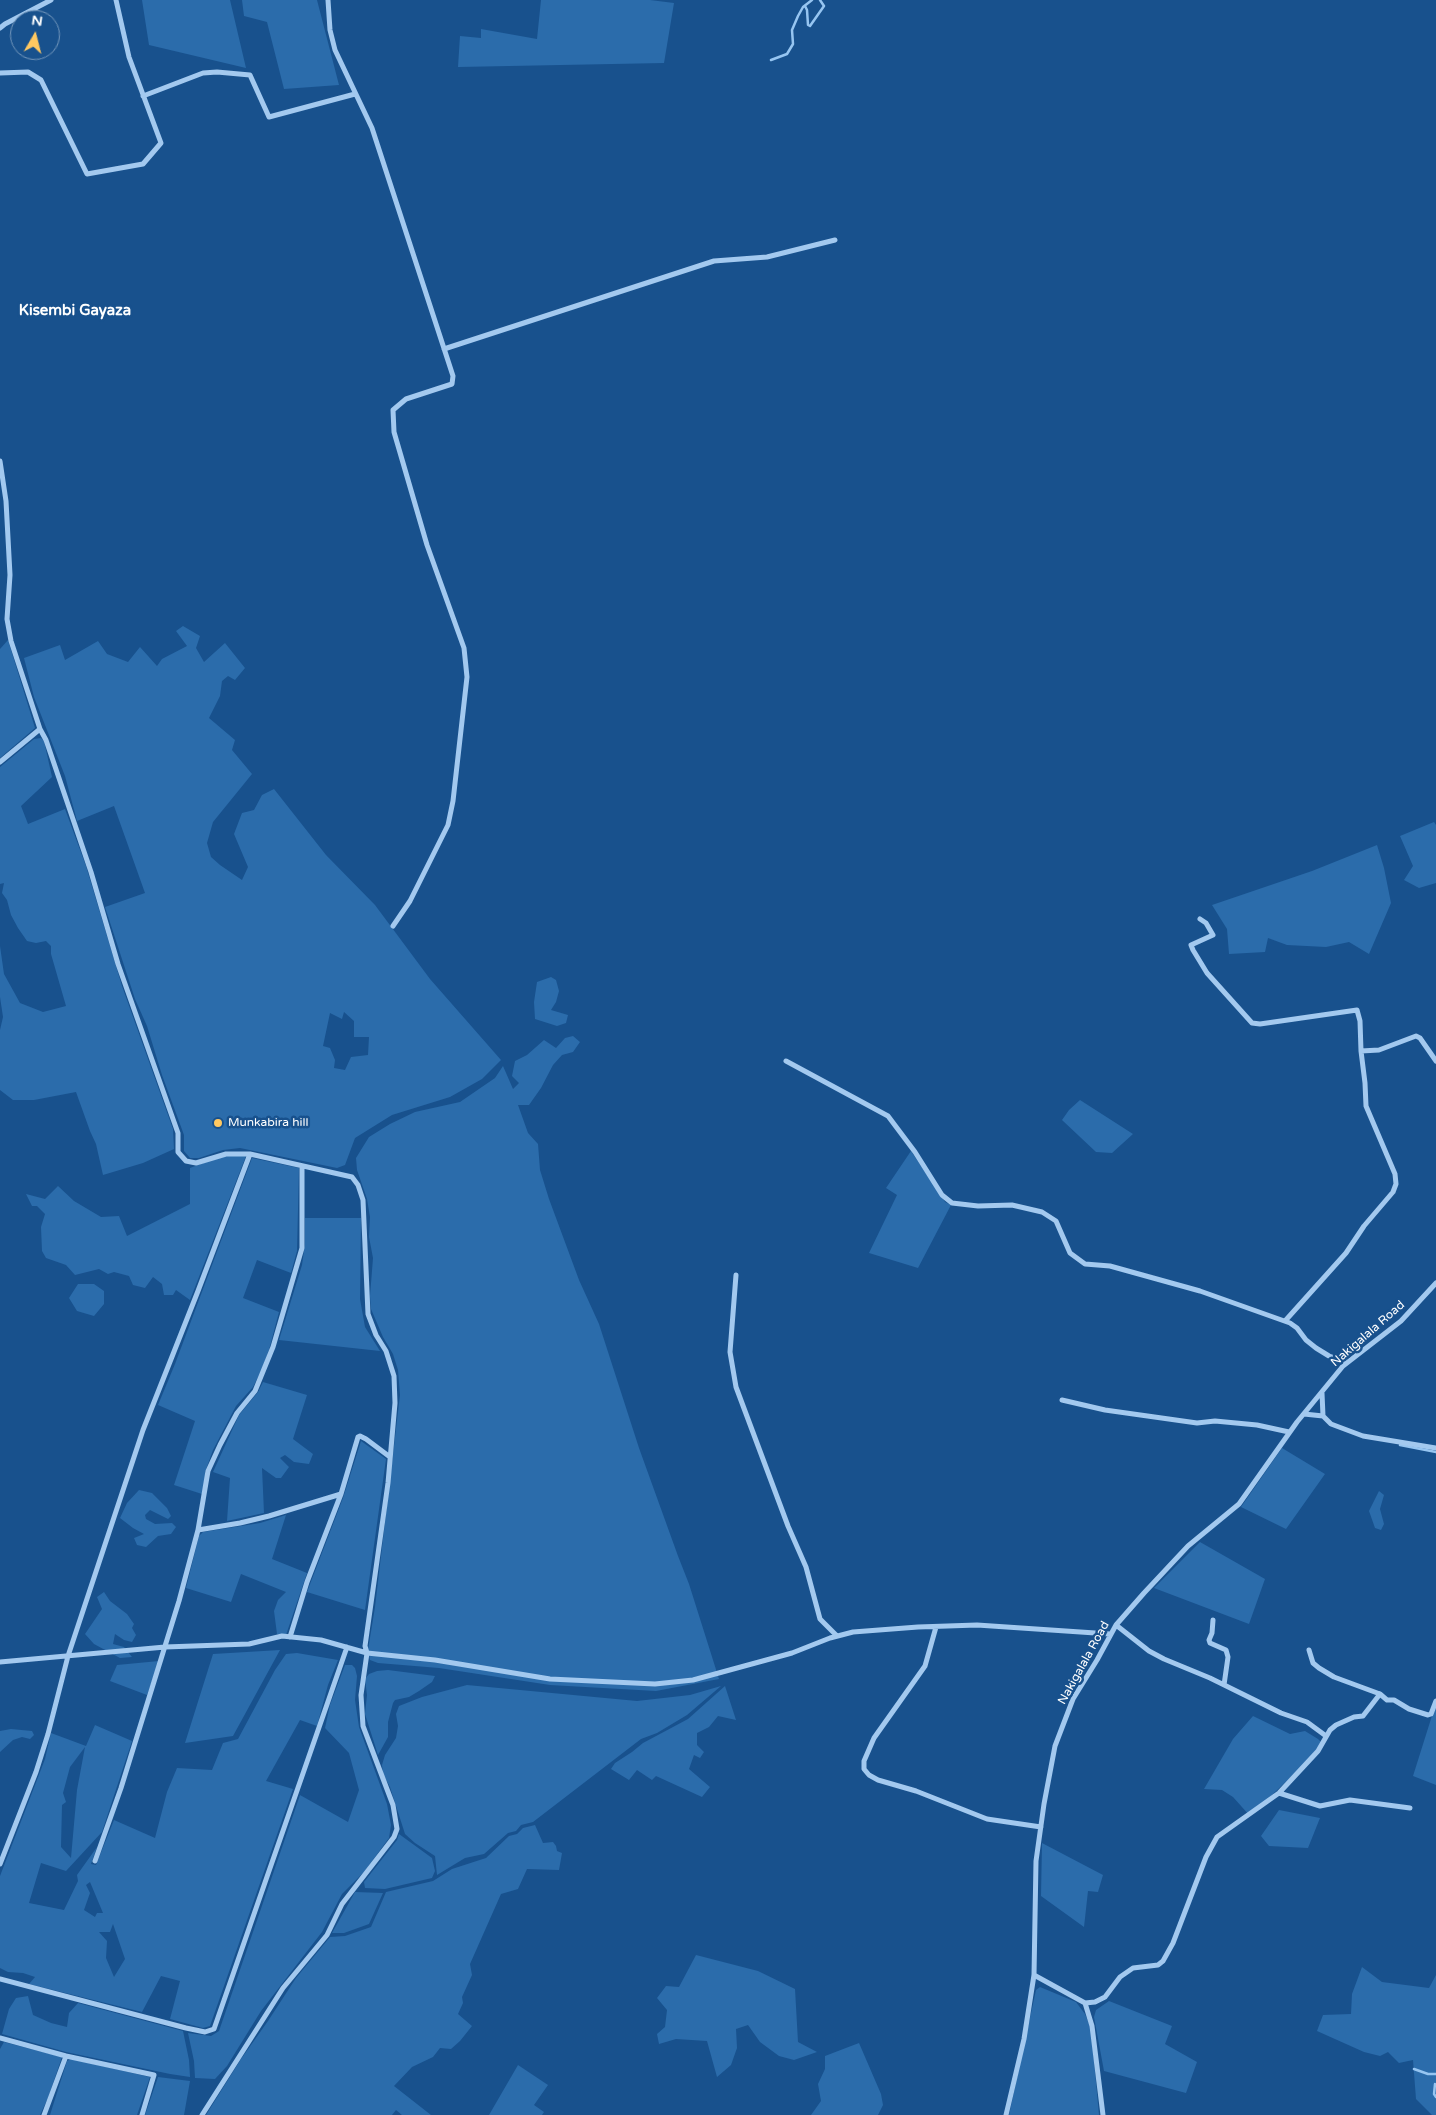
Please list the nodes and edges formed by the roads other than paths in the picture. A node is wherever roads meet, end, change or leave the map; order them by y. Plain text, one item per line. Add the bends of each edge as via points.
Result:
1 (51, 0) edge
2 (116, 0) edge
3 (328, 0) edge
4 (0, 28) edge
5 (0, 73) edge
6 (355, 94) junction
7 (143, 96) junction
8 (835, 240) dead end
9 (444, 348) junction
10 (0, 461) edge
11 (40, 729) junction
12 (0, 762) edge
13 (1200, 919) dead end
14 (393, 926) dead end
15 (1360, 1052) junction
16 (786, 1061) dead end
17 (1436, 1061) edge
18 (250, 1154) junction
19 (302, 1166) junction
20 (736, 1275) dead end
21 (1436, 1283) edge
22 (1284, 1321) junction
23 (1347, 1362) junction
24 (1322, 1392) junction
25 (1062, 1400) dead end
26 (1304, 1414) junction
27 (1323, 1416) junction
28 (1290, 1432) junction
29 (1436, 1448) edge
30 (390, 1457) junction
31 (341, 1494) junction
32 (198, 1530) junction
33 (1213, 1620) dead end
34 (1116, 1625) junction
35 (936, 1627) junction
36 (1110, 1634) junction
37 (837, 1636) junction
38 (290, 1637) junction
39 (165, 1647) junction
40 (347, 1647) junction
41 (1309, 1650) dead end
42 (366, 1653) junction
43 (68, 1656) junction
44 (0, 1662) edge
45 (1224, 1684) junction
46 (1380, 1694) junction
47 (1436, 1701) edge
48 (1326, 1736) junction
49 (1279, 1793) junction
50 (1410, 1808) dead end
51 (1041, 1828) junction
52 (95, 1862) dead end
53 (0, 1864) edge
54 (1034, 1975) junction
55 (0, 1979) edge
56 (1085, 2003) junction
57 (0, 2038) edge
58 (66, 2056) junction
59 (44, 2115) edge
60 (142, 2115) edge
61 (202, 2115) edge
62 (1006, 2115) edge
63 (1103, 2115) edge

1 - 4 street
2 - 7 street via 129,57
3 - 6 street via 335,50
5 - 7 street via 28,72 41,80 87,174 143,164 161,143
6 - 7 street via 269,116 250,75 217,72
6 - 9 street via 375,136
8 - 9 street via 767,257 714,261
9 - 14 street via 453,376 452,384 406,398 394,410 394,432 427,545 464,648 467,677 448,826 410,901
10 - 11 street via 10,565 7,618 11,641
11 - 12 street
11 - 18 street via 178,1133 178,1152 186,1161 196,1163 226,1154
13 - 15 street via 1213,935 1191,945 1193,950 1207,973 1252,1023 1357,1010
15 - 17 street via 1379,1050 1416,1036
15 - 22 street via 1366,1106 1395,1174 1396,1184 1346,1253
16 - 22 street via 888,1116 942,1195 952,1203 1012,1205 1037,1210 1056,1221 1070,1253 1084,1264 1110,1266 1200,1291
18 - 19 street
18 - 43 street via 143,1430
19 - 30 street via 352,1177 363,1200 368,1314 386,1350 394,1376
19 - 32 street via 299,1259 263,1375 238,1413 208,1471
20 - 37 street via 730,1352 736,1387 806,1567 820,1619
21 - 23 street, Nakigalala Road via 1401,1321
22 - 23 street via 1297,1328 1316,1348
23 - 24 street, Nakigalala Road
24 - 26 street, Nakigalala Road
24 - 27 street
25 - 28 street via 1105,1410 1197,1423 1215,1421 1257,1425
26 - 27 street
26 - 28 street, Nakigalala Road
27 - 29 street via 1331,1424 1360,1435
28 - 34 street, Nakigalala Road via 1239,1504 1180,1553
30 - 31 street via 366,1439 358,1437
30 - 42 street
31 - 32 street via 270,1516
31 - 38 street
32 - 39 street
33 - 45 street via 1210,1643 1226,1650 1228,1657
34 - 36 street, Nakigalala Road
34 - 45 street via 1164,1660
35 - 36 street via 1014,1626
35 - 37 street via 880,1629
35 - 51 street via 925,1666 874,1738 864,1769 878,1780 987,1818
36 - 51 street, Nakigalala Road via 1098,1660 1072,1699 1058,1736
37 - 42 street via 792,1653 693,1680 654,1684 550,1679 435,1660
38 - 39 street via 231,1646
38 - 40 street
39 - 43 street
39 - 52 street
40 - 42 street
40 - 55 street via 214,2030 205,2032 186,2028
41 - 46 street via 1313,1663 1319,1668
42 - 61 street via 361,1695 363,1726 393,1805 396,1819 394,1837 342,1904 327,1935 283,1988
43 - 44 street
43 - 53 street via 36,1772
45 - 48 street via 1280,1713 1307,1722
46 - 47 street via 1422,1714 1431,1714
46 - 48 street via 1363,1716 1336,1725
48 - 49 street via 1318,1751
49 - 50 street via 1320,1806 1350,1800
49 - 56 street via 1217,1837 1163,1961 1158,1965 1133,1968 1120,1977 1105,1997
51 - 54 street, Nakigalala Road via 1036,1861
54 - 56 street
54 - 62 street, Nakigalala Road via 1024,2039
56 - 63 street via 1092,2026
57 - 58 street
58 - 59 street
58 - 60 street via 154,2076

